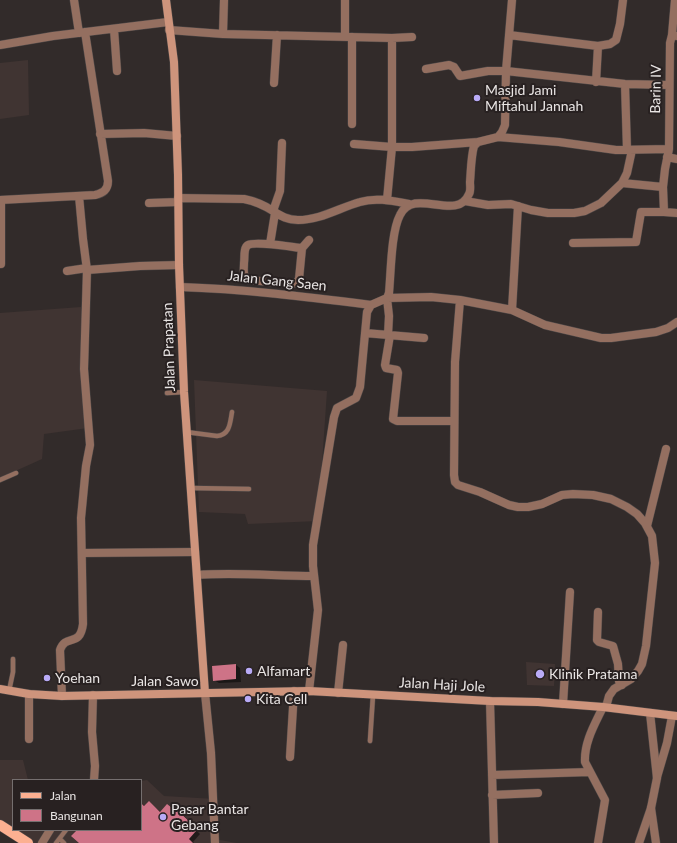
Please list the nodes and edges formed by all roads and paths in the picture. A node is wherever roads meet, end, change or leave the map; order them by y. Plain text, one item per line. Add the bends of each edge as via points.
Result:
1 (74, 0) edge
2 (166, 0) edge
3 (224, 0) edge
4 (345, 0) edge
5 (512, 0) edge
6 (623, 0) edge
7 (675, 0) edge
8 (169, 26) junction
9 (114, 29) junction
10 (82, 32) junction
11 (223, 34) junction
12 (277, 35) junction
13 (509, 35) junction
14 (674, 35) edge
15 (348, 37) junction
16 (412, 37) dead end
17 (392, 38) junction
18 (0, 45) edge
19 (598, 46) junction
20 (426, 69) dead end
21 (117, 71) dead end
22 (506, 71) junction
23 (596, 82) junction
24 (274, 84) dead end
25 (625, 84) junction
26 (670, 85) junction
27 (352, 124) dead end
28 (100, 134) junction
29 (176, 136) junction
30 (498, 137) junction
31 (478, 142) junction
32 (282, 144) dead end
33 (354, 144) dead end
34 (392, 147) junction
35 (629, 150) junction
36 (668, 153) junction
37 (677, 159) edge
38 (622, 183) junction
39 (663, 187) junction
40 (79, 196) junction
41 (0, 200) edge
42 (178, 200) junction
43 (387, 200) junction
44 (465, 200) junction
45 (149, 203) dead end
46 (409, 204) junction
47 (518, 206) junction
48 (274, 212) junction
49 (664, 212) junction
50 (677, 213) edge
51 (309, 240) dead end
52 (573, 243) dead end
53 (270, 244) junction
54 (302, 248) junction
55 (1, 264) dead end
56 (179, 265) junction
57 (87, 269) junction
58 (67, 270) dead end
59 (180, 287) junction
60 (387, 298) junction
61 (460, 300) junction
62 (371, 304) junction
63 (512, 310) junction
64 (677, 322) edge
65 (365, 333) junction
66 (389, 335) junction
67 (424, 338) dead end
68 (184, 392) junction
69 (167, 393) dead end
70 (232, 412) dead end
71 (454, 422) junction
72 (186, 432) junction
73 (666, 450) dead end
74 (16, 473) dead end
75 (0, 480) edge
76 (190, 488) junction
77 (249, 489) dead end
78 (647, 526) junction
79 (195, 552) junction
80 (82, 553) junction
81 (197, 575) junction
82 (314, 576) junction
83 (570, 592) dead end
84 (598, 612) dead end
85 (344, 645) dead end
86 (13, 659) dead end
87 (622, 685) junction
88 (0, 689) edge
89 (9, 691) junction
90 (294, 691) junction
91 (309, 691) junction
92 (205, 693) junction
93 (338, 693) junction
94 (29, 694) junction
95 (92, 695) junction
96 (373, 695) junction
97 (62, 696) junction
98 (490, 701) junction
99 (563, 704) junction
100 (605, 707) junction
101 (650, 713) junction
102 (675, 716) edge
103 (29, 739) dead end
104 (370, 741) dead end
105 (290, 757) dead end
106 (590, 772) junction
107 (492, 776) junction
108 (657, 778) junction
109 (94, 779) edge
110 (538, 792) dead end
111 (492, 795) junction
112 (651, 808) junction
113 (0, 825) edge
114 (49, 831) edge
115 (65, 831) edge
116 (58, 841) edge
117 (28, 843) edge
118 (42, 843) edge
119 (64, 843) edge
120 (215, 843) edge
121 (494, 843) edge
122 (598, 843) edge
123 (639, 843) edge
124 (656, 843) edge

1 - 10 street
2 - 8 main road, Jalan Prapatan
3 - 11 street
4 - 15 street
5 - 13 street
6 - 19 street via 616,40
7 - 14 street, Barin IV
8 - 9 street
8 - 11 street
8 - 29 main road, Jalan Prapatan via 174,62
9 - 10 street
9 - 21 street
10 - 18 street
10 - 28 street
11 - 12 street
12 - 15 street
12 - 24 street
13 - 19 street
13 - 22 street
14 - 26 street, Barin IV via 670,51
15 - 17 street
15 - 27 street
16 - 17 street
17 - 34 street
19 - 23 street
20 - 22 street via 449,65 454,67 460,76
22 - 23 street
22 - 30 street via 505,125
23 - 25 street
25 - 26 street
25 - 35 street
26 - 36 street, Barin IV
28 - 29 street via 144,133
28 - 40 street via 107,188 98,194
29 - 42 main road, Jalan Prapatan
30 - 31 street
30 - 35 street
31 - 34 street via 412,148
31 - 44 street via 472,152 470,194
32 - 48 street via 280,191
33 - 34 street
34 - 43 street
35 - 36 street
35 - 38 street via 627,173
36 - 37 street
36 - 39 street, Barin IV
38 - 39 street
38 - 47 street via 601,203 585,211 548,213
39 - 49 street, Barin IV
40 - 41 street
40 - 57 street
41 - 55 street
42 - 45 street
42 - 48 street via 244,199
42 - 56 main road, Jalan Prapatan
43 - 46 street
43 - 48 street via 361,202 312,219 288,219
44 - 46 street via 444,206 415,202
44 - 47 street via 488,205
46 - 60 street via 399,215
47 - 63 street
48 - 53 street
49 - 50 street
49 - 52 street via 641,212 636,242
51 - 54 street
53 - 54 street
53 - 54 street via 253,244 245,249 245,278 278,283 297,282
56 - 57 street
56 - 59 main road, Jalan Prapatan
57 - 58 street
57 - 80 street via 84,369 90,445 81,518
59 - 62 street, Jalan Gang Saen via 217,288
59 - 68 main road, Jalan Prapatan
60 - 61 street via 432,297
60 - 62 street
60 - 66 street
61 - 63 street
61 - 71 street
62 - 65 street via 367,312
63 - 64 street via 544,325 601,338 656,332
65 - 66 street
65 - 82 street via 360,387 356,398 337,408 334,417 313,545
66 - 67 street
66 - 71 street via 385,365 386,368 398,373 393,419
68 - 69 lane
68 - 72 main road, Jalan Prapatan
70 - 72 lane via 229,427 222,436
71 - 78 street via 454,476 458,485 518,507 536,506 562,495 603,497 627,507
72 - 76 main road, Jalan Prapatan
73 - 78 street
74 - 75 lane
76 - 77 lane
76 - 79 main road, Jalan Prapatan
78 - 87 street via 652,536 655,563 646,646 638,671
79 - 80 street
79 - 81 main road, Jalan Prapatan
80 - 97 street via 83,628 79,637 66,641 60,650
81 - 82 street via 247,573
81 - 92 main road, Jalan Prapatan
82 - 91 street via 318,610
83 - 99 street
84 - 87 street via 597,640 613,646 618,661 619,681
85 - 93 street
86 - 89 lane
87 - 100 street via 614,689
88 - 89 main road, Jalan Sawo
89 - 94 main road, Jalan Sawo
90 - 91 main road, Jalan Haji Jole
90 - 92 main road, Jalan Haji Jole
90 - 105 street
91 - 93 main road, Jalan Haji Jole
92 - 95 main road, Jalan Sawo
92 - 120 street, Jalan Sawo
93 - 96 main road, Jalan Haji Jole
94 - 97 main road, Jalan Sawo
94 - 103 street
95 - 97 main road, Jalan Sawo
95 - 109 street
96 - 98 main road, Jalan Haji Jole
96 - 104 lane
98 - 99 main road, Jalan Haji Jole
98 - 107 street
99 - 100 main road, Jalan Haji Jole
100 - 101 main road, Jalan Haji Jole
100 - 106 street via 589,736 584,755
101 - 102 main road, Jalan Haji Jole
101 - 108 street
102 - 108 street
106 - 107 street
106 - 122 street via 605,800
107 - 111 street
108 - 112 street
110 - 111 street
111 - 121 street
112 - 123 street
112 - 124 street
113 - 117 main road
114 - 118 street
115 - 116 lane
116 - 119 lane

